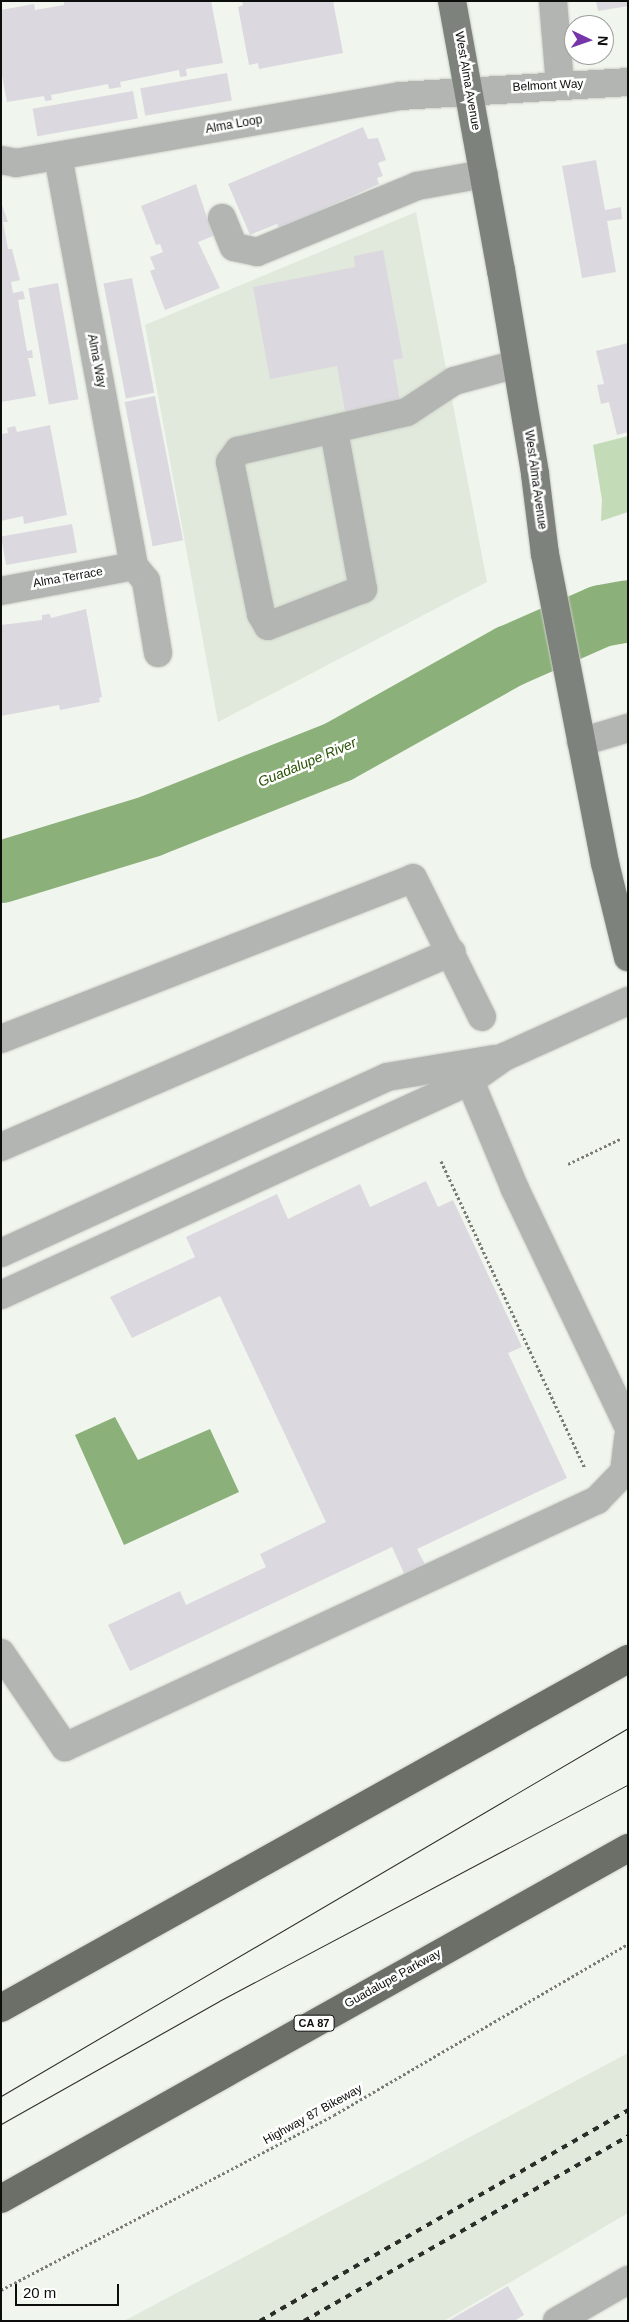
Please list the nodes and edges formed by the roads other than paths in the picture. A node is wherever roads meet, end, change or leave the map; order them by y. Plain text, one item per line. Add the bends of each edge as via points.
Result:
1 (452, 1) edge
2 (553, 1) edge
3 (628, 82) edge
4 (560, 85) junction
5 (468, 92) junction
6 (58, 156) junction
7 (1, 160) edge
8 (484, 174) junction
9 (222, 218) dead end
10 (517, 364) junction
11 (334, 431) junction
12 (134, 566) junction
13 (1, 590) edge
14 (158, 653) dead end
15 (628, 728) edge
16 (580, 734) junction
17 (452, 952) junction
18 (628, 957) edge
19 (628, 1001) edge
20 (482, 1017) dead end
21 (1, 1039) edge
22 (504, 1057) junction
23 (470, 1080) junction
24 (1, 1147) edge
25 (1, 1253) edge
26 (1, 1295) edge
27 (628, 1426) edge
28 (628, 1437) edge
29 (1, 1653) edge
30 (628, 1659) edge
31 (628, 1848) edge
32 (1, 2008) edge
33 (1, 2199) edge
34 (628, 2280) edge
35 (557, 2321) edge

1 - 5 main road, West Alma Avenue
2 - 4 street
3 - 4 street, Belmont Way
4 - 5 street, Belmont Way
5 - 6 street, Alma Loop via 400,96
5 - 8 main road, West Alma Avenue
6 - 7 street, Alma Loop via 16,163
6 - 12 street, Alma Way
8 - 9 street via 417,186 257,252 234,247
8 - 10 main road, West Alma Avenue
10 - 11 street via 454,381 407,412
10 - 16 main road, West Alma Avenue via 545,554
11 - 11 street via 238,451 230,462 261,614 268,626 363,588
12 - 13 street, Alma Terrace
12 - 14 street via 146,581
15 - 16 street
16 - 18 main road, West Alma Avenue
17 - 20 street
17 - 21 street via 413,878
17 - 24 street
19 - 22 street
22 - 23 street
22 - 25 street via 387,1077
23 - 26 street
23 - 27 street via 515,1189
28 - 29 street via 624,1472 597,1500 65,1747
30 - 32 highway
31 - 33 highway, Guadalupe Parkway / CA 87
34 - 35 street

